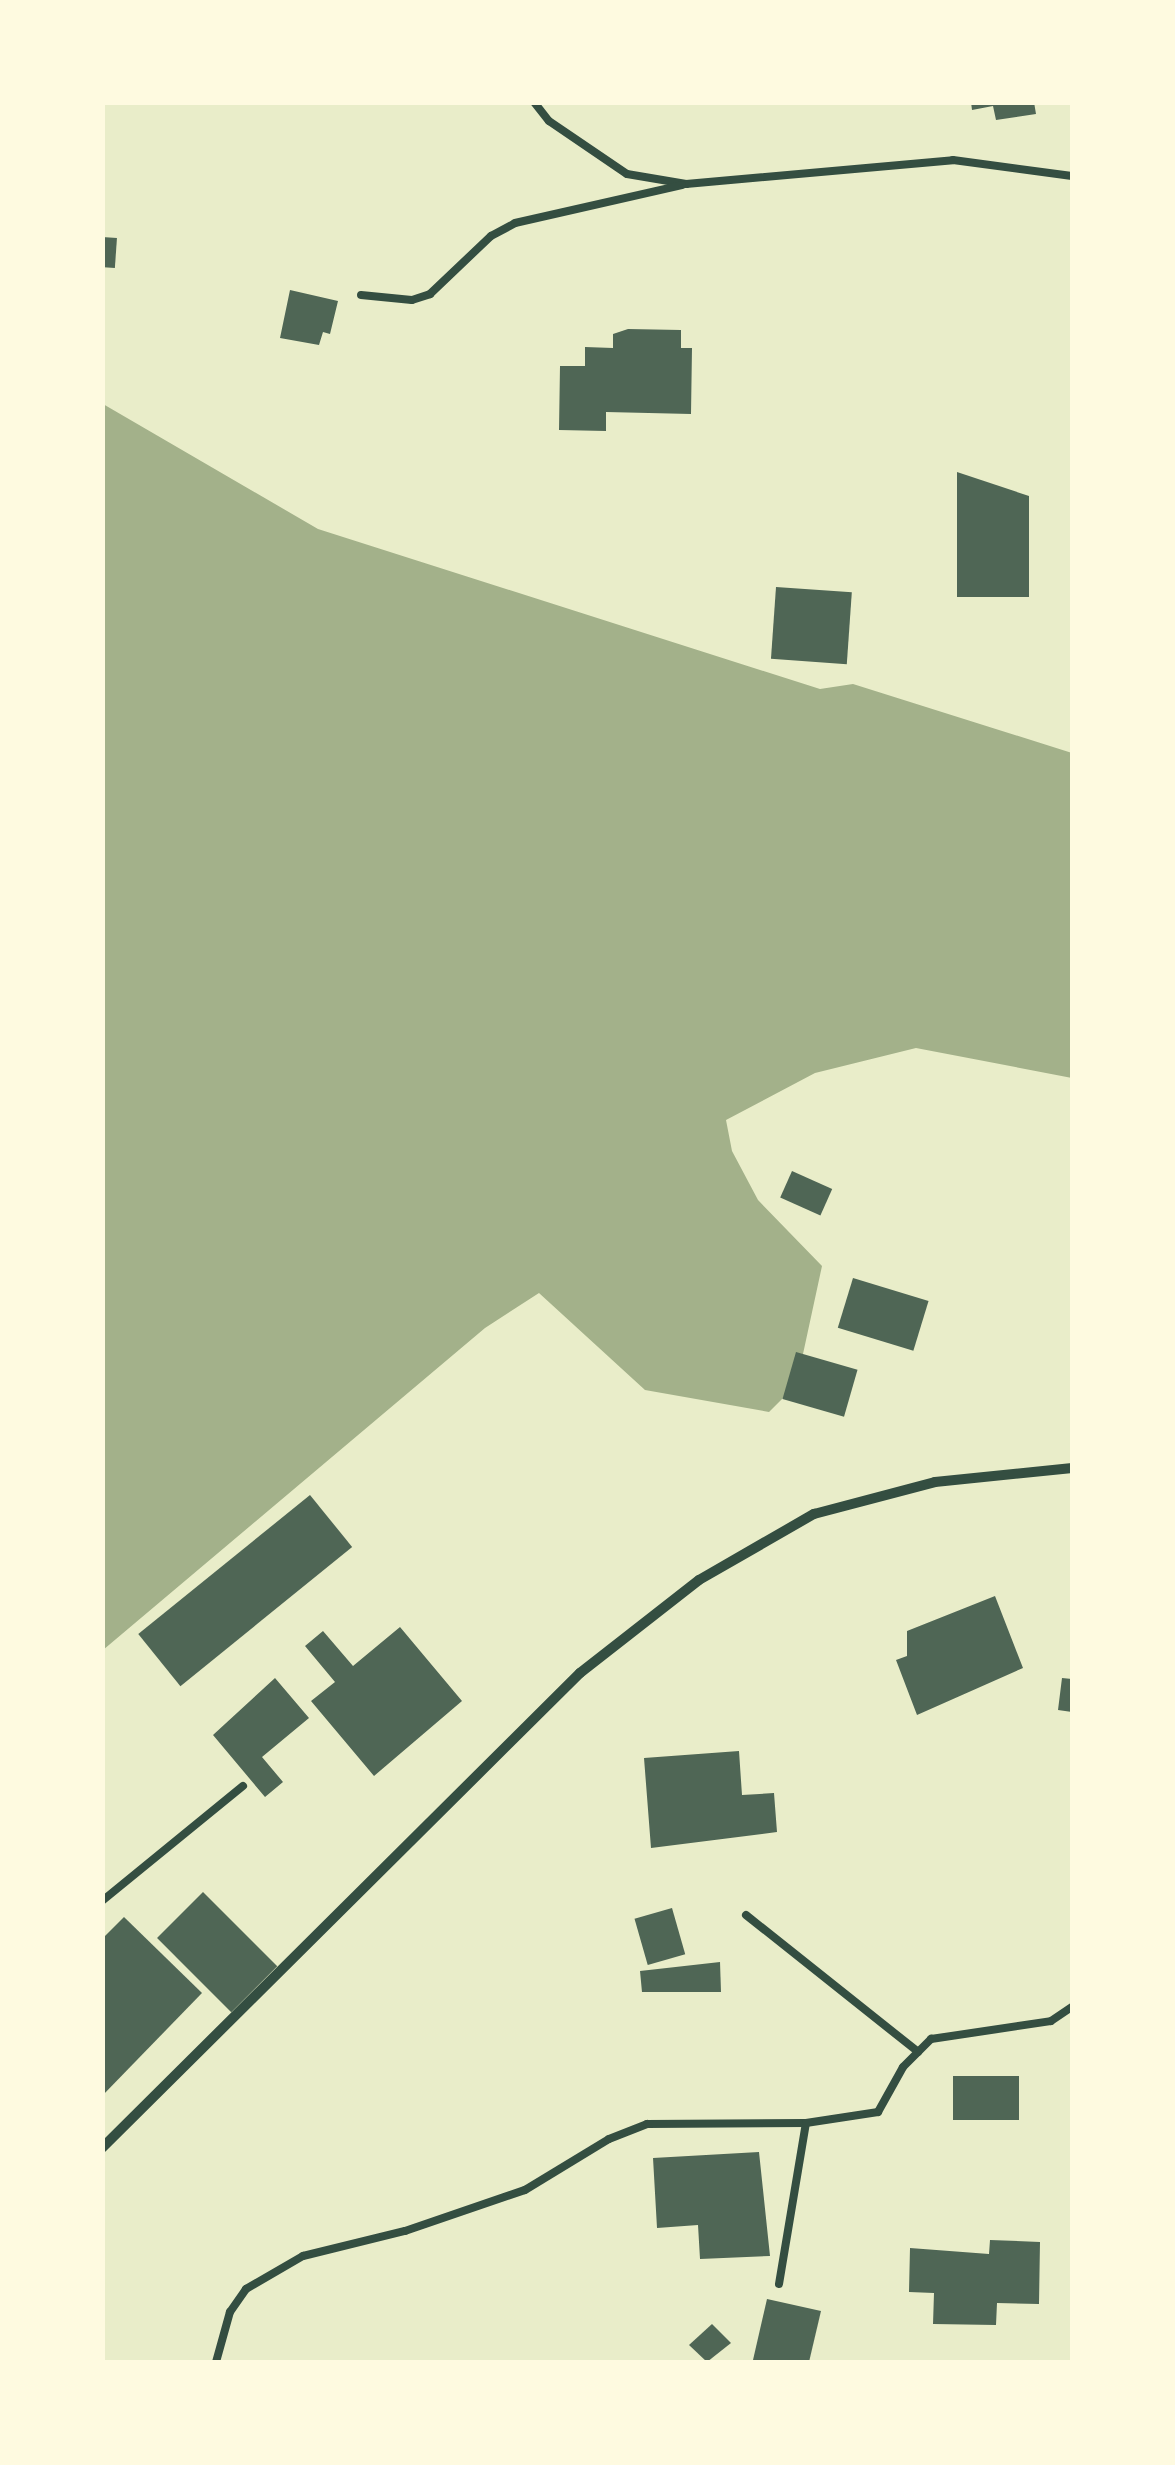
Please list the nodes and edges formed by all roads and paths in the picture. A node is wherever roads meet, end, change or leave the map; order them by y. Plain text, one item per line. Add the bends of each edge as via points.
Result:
1 (534, 102) edge
2 (1072, 176) edge
3 (686, 184) junction
4 (361, 295) dead end
5 (1072, 1468) edge
6 (243, 1786) dead end
7 (102, 1901) edge
8 (746, 1914) dead end
9 (1072, 2007) edge
10 (918, 2052) junction
11 (806, 2123) junction
12 (102, 2148) edge
13 (779, 2284) dead end
14 (216, 2362) edge

1 - 3 lane via 550,122 613,166
2 - 3 lane via 953,160
3 - 4 lane via 514,223 490,236 430,294 412,300
5 - 12 street via 935,1482 830,1510 699,1580 580,1673
6 - 7 lane
8 - 10 lane
9 - 10 lane via 1051,2021 956,2030
10 - 11 lane via 878,2112
11 - 13 lane
11 - 14 lane via 647,2124 609,2138 526,2190 303,2256 246,2288 230,2312

